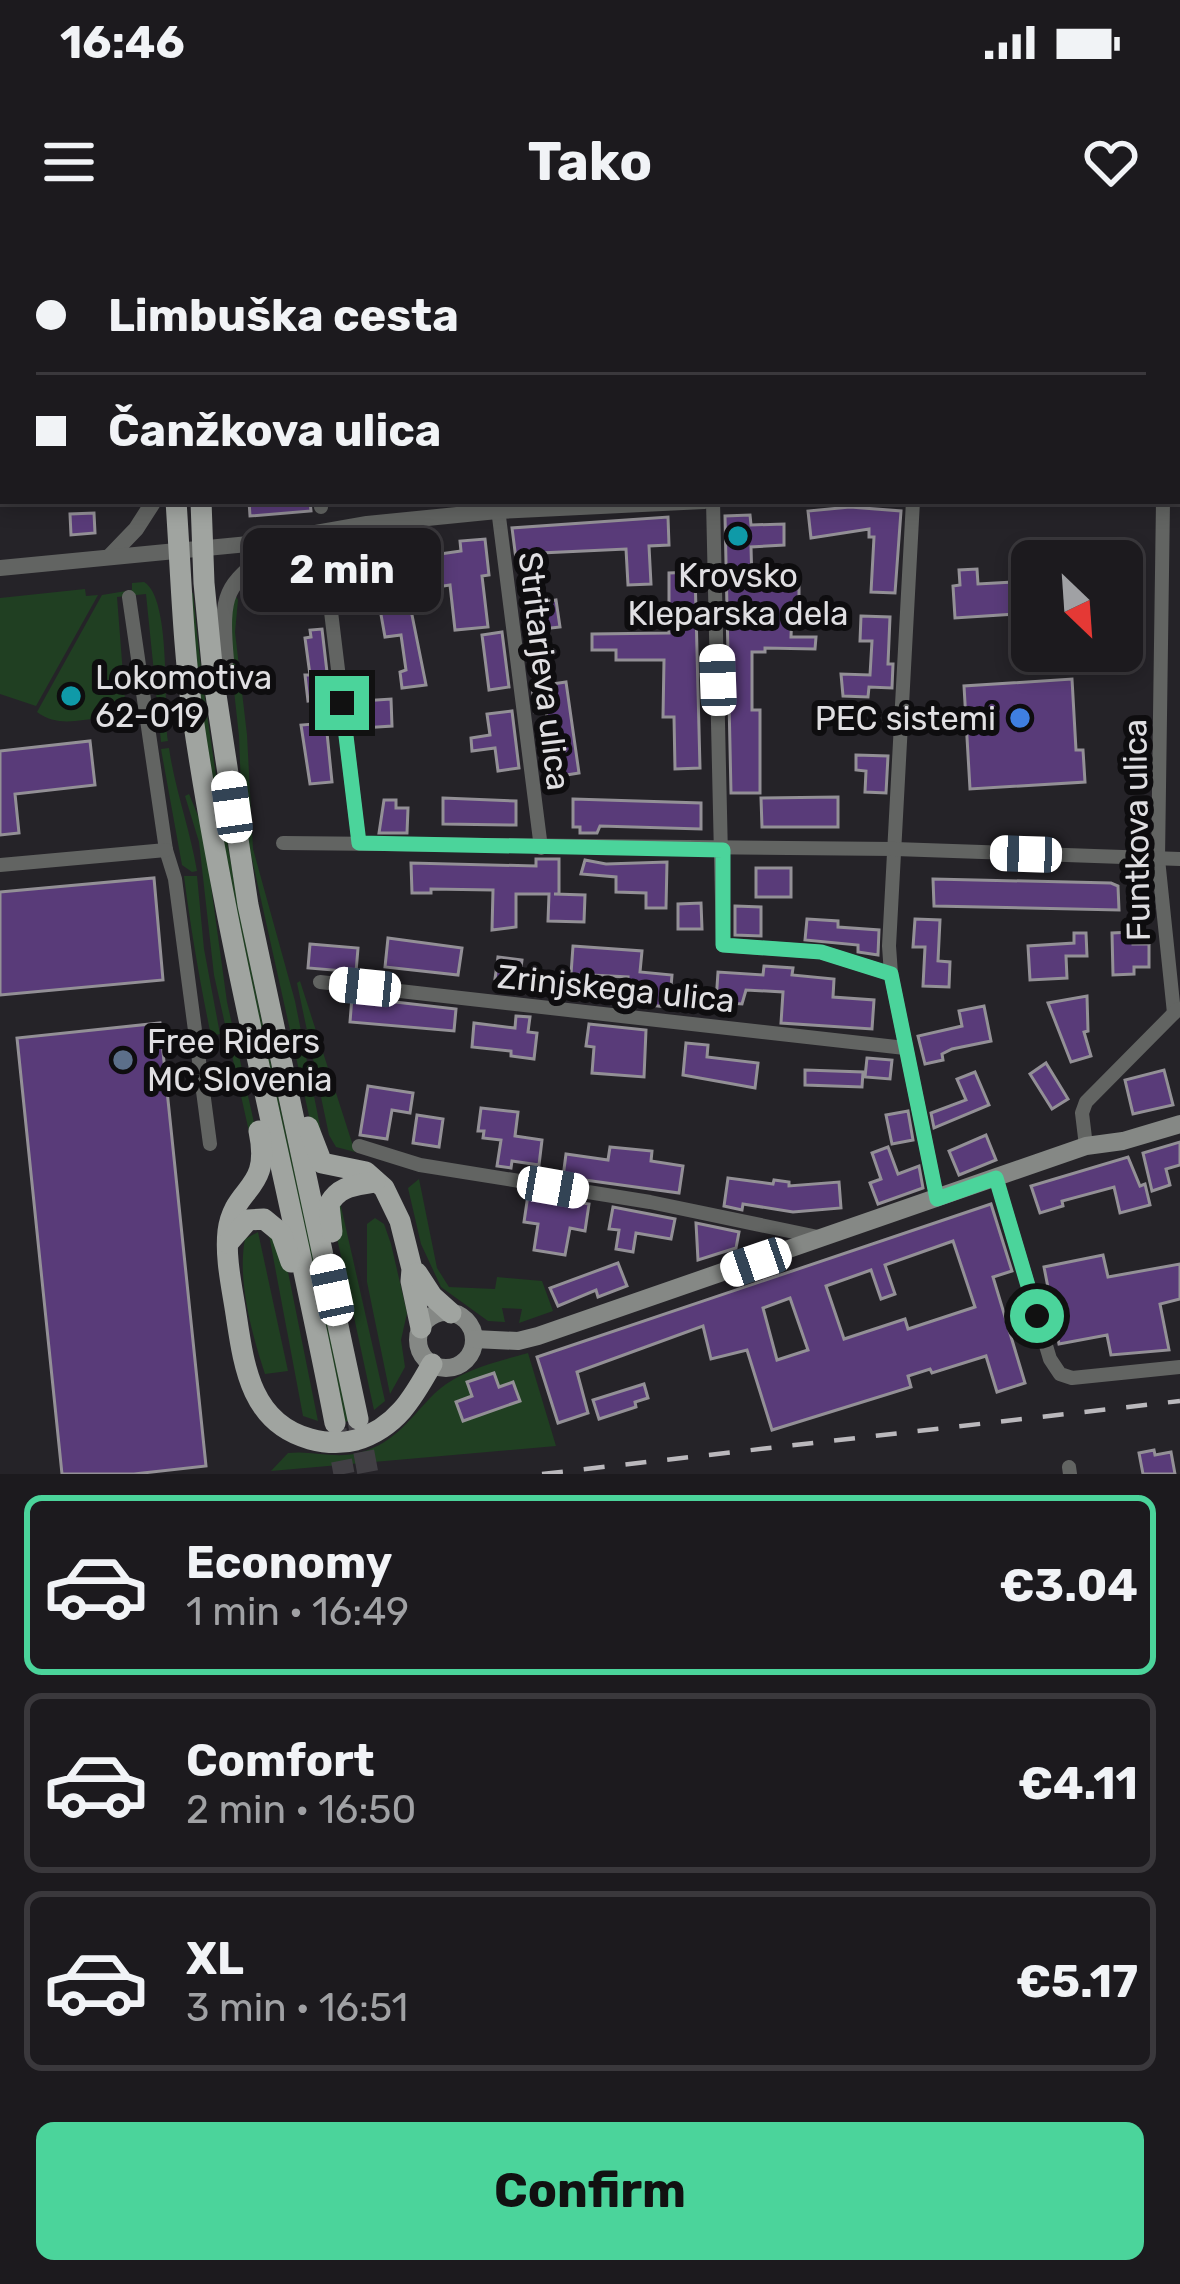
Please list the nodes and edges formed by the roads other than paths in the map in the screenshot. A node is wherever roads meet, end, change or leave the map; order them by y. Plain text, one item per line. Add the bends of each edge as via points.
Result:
1 (152, 504) edge
2 (176, 504) edge
3 (201, 504) edge
4 (582, 504) edge
5 (709, 504) edge
6 (913, 504) edge
7 (1163, 504) edge
8 (497, 506) edge
9 (287, 538) junction
10 (203, 548) junction
11 (178, 550) junction
12 (111, 556) junction
13 (326, 562) dead end
14 (0, 568) edge
15 (129, 597) dead end
16 (213, 675) junction
17 (283, 843) dead end
18 (359, 843) junction
19 (541, 848) junction
20 (895, 849) junction
21 (166, 850) junction
22 (723, 850) junction
23 (1158, 859) junction
24 (1180, 859) edge
25 (0, 865) edge
26 (891, 974) junction
27 (320, 982) dead end
28 (1177, 1010) edge
29 (905, 1048) junction
30 (271, 1072) junction
31 (1180, 1124) edge
32 (210, 1144) dead end
33 (359, 1146) dead end
34 (1086, 1146) junction
35 (996, 1178) junction
36 (375, 1182) junction
37 (937, 1199) junction
38 (826, 1239) junction
39 (228, 1244) junction
40 (412, 1269) junction
41 (332, 1290) junction
42 (313, 1309) junction
43 (451, 1312) junction
44 (421, 1328) junction
45 (474, 1339) junction
46 (432, 1364) junction
47 (1180, 1367) edge

1 - 12 street
2 - 11 main road
3 - 10 main road
4 - 8 street
5 - 22 street
6 - 20 street
7 - 23 street, Funtkova ulica
8 - 9 street
8 - 19 street, Stritarjeva ulica
9 - 10 street
9 - 16 street via 231,584 223,607 226,660
10 - 11 street
10 - 16 main road
11 - 12 street
11 - 30 main road via 193,717 225,902
12 - 14 street
13 - 18 street
15 - 21 street
16 - 30 main road
17 - 18 street
18 - 19 street
19 - 22 street
20 - 22 street
20 - 23 street
20 - 26 street
21 - 25 street
21 - 32 street
22 - 26 street via 723,945 821,952
23 - 24 street
23 - 28 street, Funtkova ulica
26 - 29 street
27 - 29 street, Zrinjskega ulica
28 - 34 street via 1086,1102
29 - 37 street
30 - 36 main road via 301,1100 322,1163 366,1172
30 - 39 main road via 253,1100 262,1171 231,1216
30 - 41 main road
30 - 42 main road
31 - 34 main road
33 - 38 street via 420,1165
34 - 35 main road
35 - 37 main road
35 - 47 street via 1060,1374
36 - 40 main road via 393,1203
36 - 41 main road via 342,1189 329,1204 337,1255
37 - 38 main road
38 - 45 main road via 538,1336
39 - 42 main road via 248,1220 274,1225
39 - 46 main road via 254,1395 297,1436 370,1436 410,1403
40 - 43 main road
40 - 44 main road
41 - 42 main road via 346,1421
43 - 44 main road
43 - 45 main road
44 - 46 main road via 421,1352
45 - 46 main road via 458,1366

